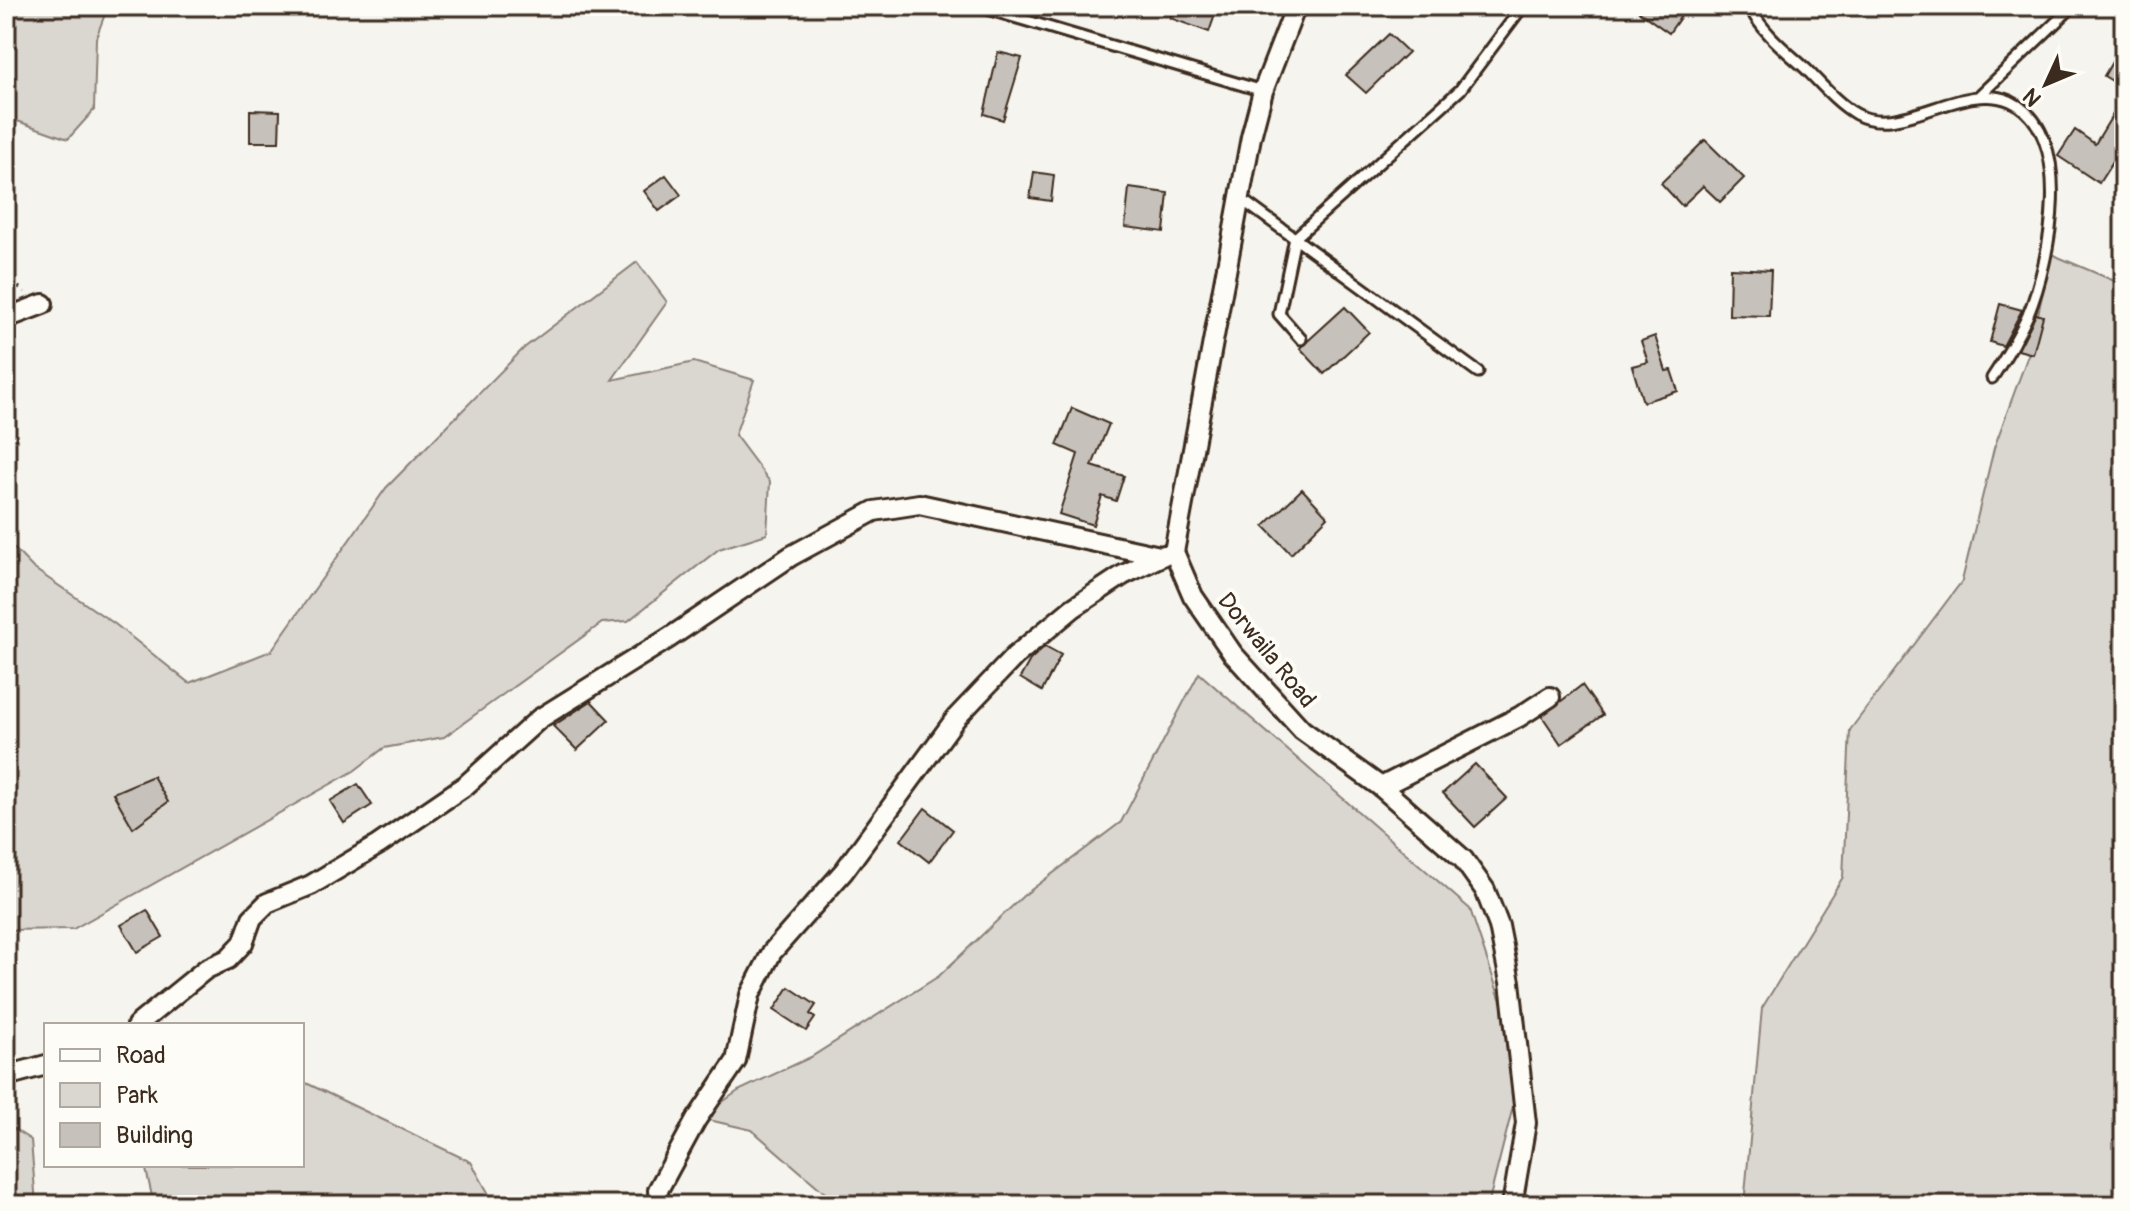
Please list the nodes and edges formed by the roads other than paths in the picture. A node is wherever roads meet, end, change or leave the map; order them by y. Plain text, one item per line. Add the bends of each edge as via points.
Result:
1 (977, 6) edge
2 (1296, 6) edge
3 (1523, 6) edge
4 (1749, 6) edge
5 (2073, 6) edge
6 (1263, 91) junction
7 (1980, 95) junction
8 (1238, 197) junction
9 (1295, 238) junction
10 (43, 304) dead end
11 (6, 318) edge
12 (1301, 339) dead end
13 (1478, 372) dead end
14 (1992, 378) dead end
15 (1167, 554) junction
16 (1550, 697) dead end
17 (1381, 787) junction
18 (139, 1023) edge
19 (44, 1066) edge
20 (6, 1076) edge
21 (659, 1205) edge
22 (1512, 1205) edge

1 - 6 lane
2 - 6 street
3 - 9 lane via 1460,90
4 - 7 lane via 1774,40 1857,114 1876,120 1909,115
5 - 7 lane
6 - 8 street
7 - 14 lane via 2009,101 2030,116 2044,137 2052,166 2051,213 2040,276 2029,313
8 - 9 lane
8 - 15 street via 1185,507
9 - 12 lane via 1279,314
9 - 13 lane
10 - 11 street
15 - 17 street, Dorwaila Road via 1233,654 1302,730
15 - 18 street via 919,504 874,511 791,556 539,719 466,785 378,845 311,885 267,903 228,959 206,969
15 - 21 street via 1073,608 1015,656 956,718 844,871 772,952 750,995 736,1061 658,1190
16 - 17 street
17 - 22 street, Dorwaila Road via 1463,859 1485,890 1499,926 1526,1123
19 - 20 street

